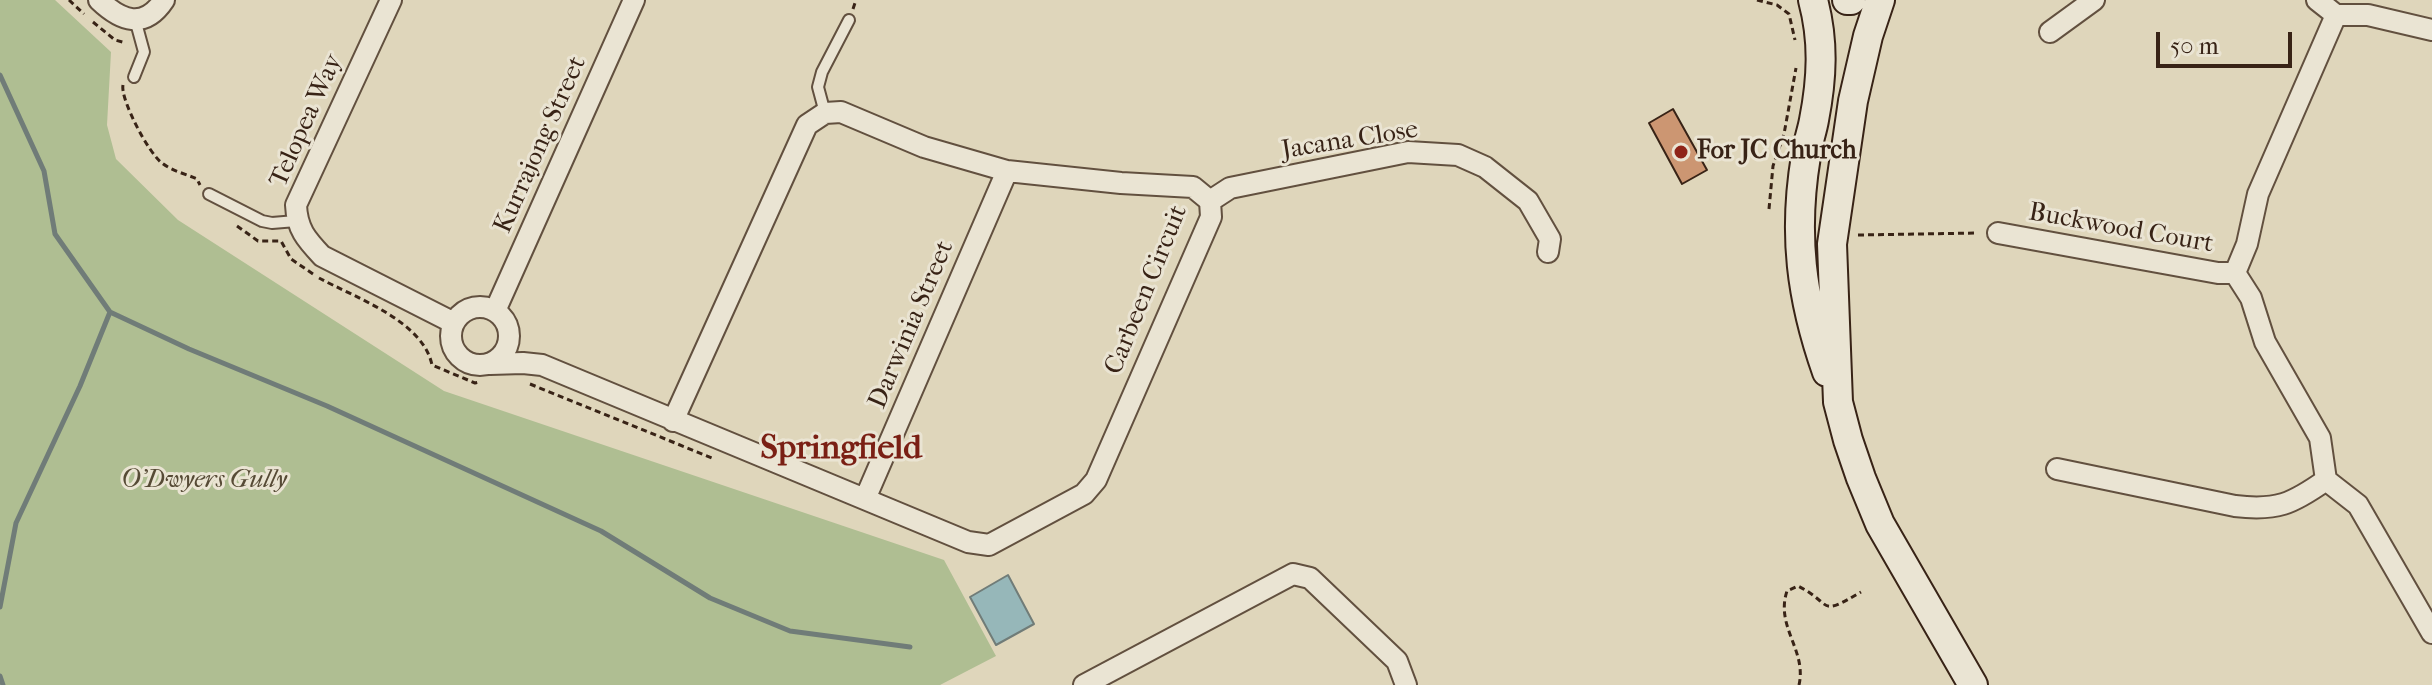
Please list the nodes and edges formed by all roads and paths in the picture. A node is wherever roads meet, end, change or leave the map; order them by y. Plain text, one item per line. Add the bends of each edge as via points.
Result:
1 (99, 0) edge
2 (164, 0) edge
3 (391, 0) edge
4 (634, 0) edge
5 (1757, 0) edge
6 (1813, 0) edge
7 (1880, 0) edge
8 (2094, 0) edge
9 (2317, 0) edge
10 (2336, 15) junction
11 (135, 19) junction
12 (849, 20) dead end
13 (2432, 30) edge
14 (2050, 32) dead end
15 (1796, 44) dead end
16 (1797, 64) dead end
17 (134, 77) dead end
18 (825, 113) junction
19 (1007, 171) junction
20 (209, 194) dead end
21 (1210, 201) junction
22 (1769, 209) dead end
23 (296, 221) junction
24 (1998, 233) joint
25 (1857, 235) dead end
26 (1548, 252) dead end
27 (2235, 273) junction
28 (495, 311) junction
29 (454, 323) junction
30 (509, 334) junction
31 (490, 364) junction
32 (542, 365) junction
33 (1838, 402) junction
34 (673, 421) junction
35 (2057, 469) dead end
36 (2326, 480) junction
37 (865, 499) junction
38 (1861, 592) dead end
39 (2432, 633) edge
40 (1084, 685) edge
41 (1406, 685) edge
42 (1799, 685) edge
43 (1973, 685) edge

1 - 11 street via 127,20
2 - 11 street via 158,9
3 - 23 street, Telopea Way via 296,205
4 - 28 street, Kurrajong Street
5 - 15 path via 1789,14
6 - 33 main road via 1822,46 1801,204 1801,266 1808,312
7 - 33 main road via 1849,122 1832,244
8 - 14 street
9 - 10 street
10 - 13 street via 2368,15
10 - 27 street via 2258,194
11 - 17 lane via 144,52
12 - 18 lane via 818,87
16 - 22 path via 1773,166
18 - 19 street, Carbeen Circuit via 841,112 924,147
18 - 34 street via 807,125
19 - 21 street, Carbeen Circuit via 1193,187
19 - 37 street, Darwinia Street
20 - 23 lane via 262,221
21 - 26 street, Jacana Close via 1230,188 1408,152 1458,155 1485,167 1528,201 1550,239
21 - 37 street, Carbeen Circuit via 1211,217 1096,480 1084,494 989,545 968,542
23 - 29 street, Telopea Way via 322,256
24 - 25 path
24 - 27 street, Buckwood Court
27 - 36 street via 2251,298 2265,342 2320,438
28 - 29 street via 477,307
28 - 30 street
29 - 31 street via 451,342 461,359
30 - 31 street via 505,352
30 - 32 street, Carbeen Circuit
31 - 32 street, Carbeen Circuit
32 - 34 street, Carbeen Circuit
33 - 43 main road via 1880,524
34 - 37 street, Carbeen Circuit
35 - 36 street via 2257,509 2284,506
36 - 39 street via 2358,505
38 - 42 path via 1830,608 1798,586 1787,591 1782,610 1802,672
40 - 41 street via 1293,574 1310,578 1397,661

